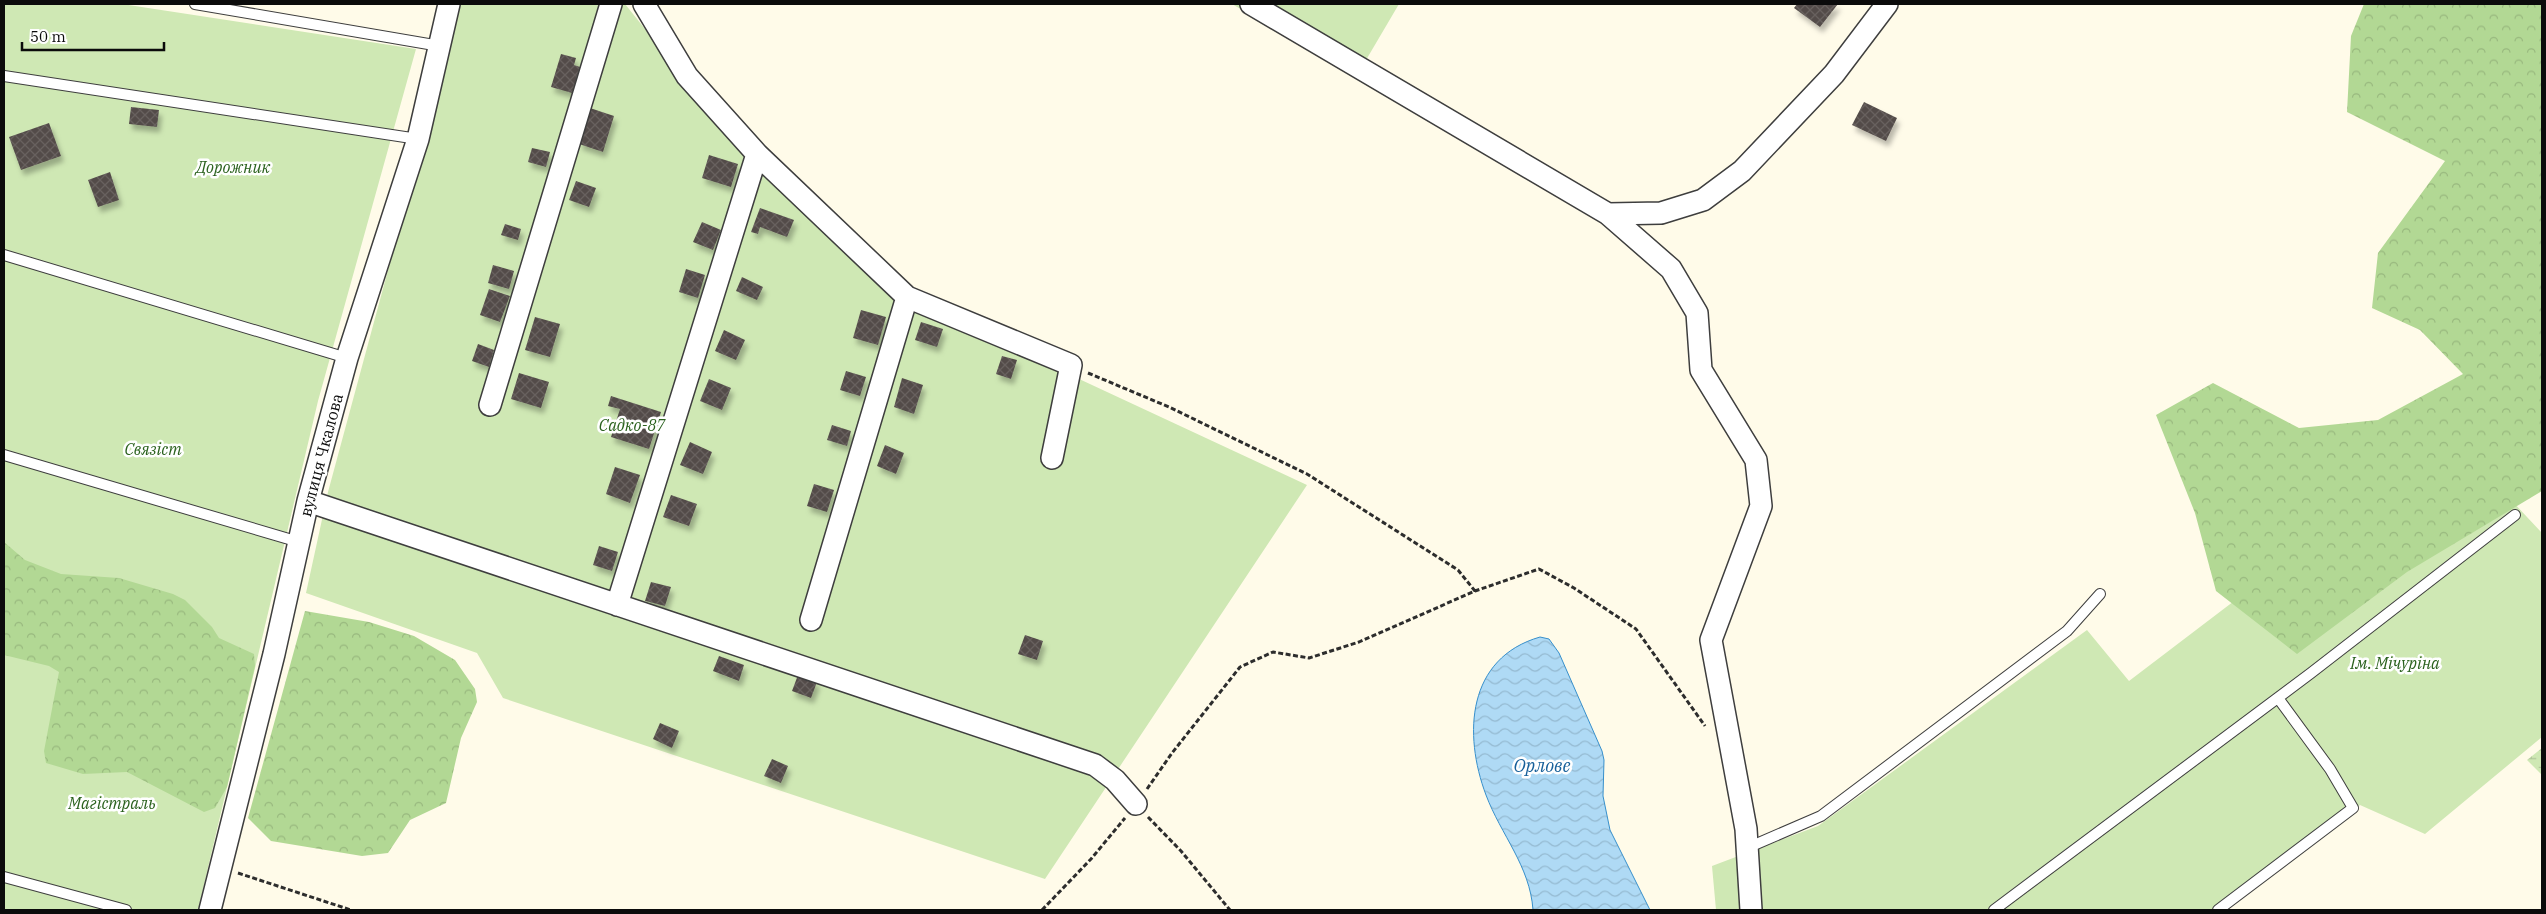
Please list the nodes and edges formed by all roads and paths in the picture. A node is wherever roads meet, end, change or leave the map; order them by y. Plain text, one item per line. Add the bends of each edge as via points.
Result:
1 (195, 4) edge
2 (449, 4) edge
3 (611, 4) edge
4 (644, 4) edge
5 (1251, 4) edge
6 (1887, 4) edge
7 (440, 46) junction
8 (4, 76) edge
9 (418, 139) junction
10 (757, 154) junction
11 (1608, 214) junction
12 (4, 255) edge
13 (907, 297) junction
14 (347, 358) junction
15 (1071, 365) junction
16 (490, 404) dead end
17 (4, 455) edge
18 (1052, 458) dead end
19 (308, 501) junction
20 (2515, 515) dead end
21 (299, 542) junction
22 (1475, 591) junction
23 (2100, 594) dead end
24 (617, 605) junction
25 (811, 620) dead end
26 (2278, 698) junction
27 (1711, 733) dead end
28 (1136, 804) junction
29 (1747, 848) junction
30 (221, 867) junction
31 (4, 877) edge
32 (126, 910) edge
33 (210, 910) edge
34 (351, 910) edge
35 (1042, 910) edge
36 (1230, 910) edge
37 (1751, 910) edge
38 (1994, 910) edge
39 (2218, 910) edge

1 - 7 lane
2 - 7 street, вулиця Чкалова
3 - 16 street
4 - 10 street via 687,76
5 - 11 street
6 - 11 street via 1834,74 1742,171 1703,200 1661,213
7 - 9 street, вулиця Чкалова
8 - 9 lane
9 - 14 street, вулиця Чкалова
10 - 13 street
10 - 24 street
11 - 29 street via 1671,269 1697,313 1701,370 1756,460 1761,506 1711,640
12 - 14 lane
13 - 15 street
13 - 25 street
14 - 19 street, вулиця Чкалова
15 - 18 street
15 - 22 path via 1169,407 1307,474 1458,570
17 - 21 lane
19 - 21 street, вулиця Чкалова
19 - 24 street
20 - 26 lane
21 - 30 street, вулиця Чкалова
22 - 27 path via 1539,570 1574,588 1636,629
22 - 28 path via 1359,642 1309,658 1274,652 1240,667
23 - 29 lane via 2067,631 1821,816
24 - 28 street via 1095,765 1115,780
26 - 38 lane
26 - 39 lane via 2330,769 2353,808
28 - 35 path via 1091,859
28 - 36 path
29 - 37 street
30 - 33 street, вулиця Чкалова
30 - 34 path
31 - 32 lane

